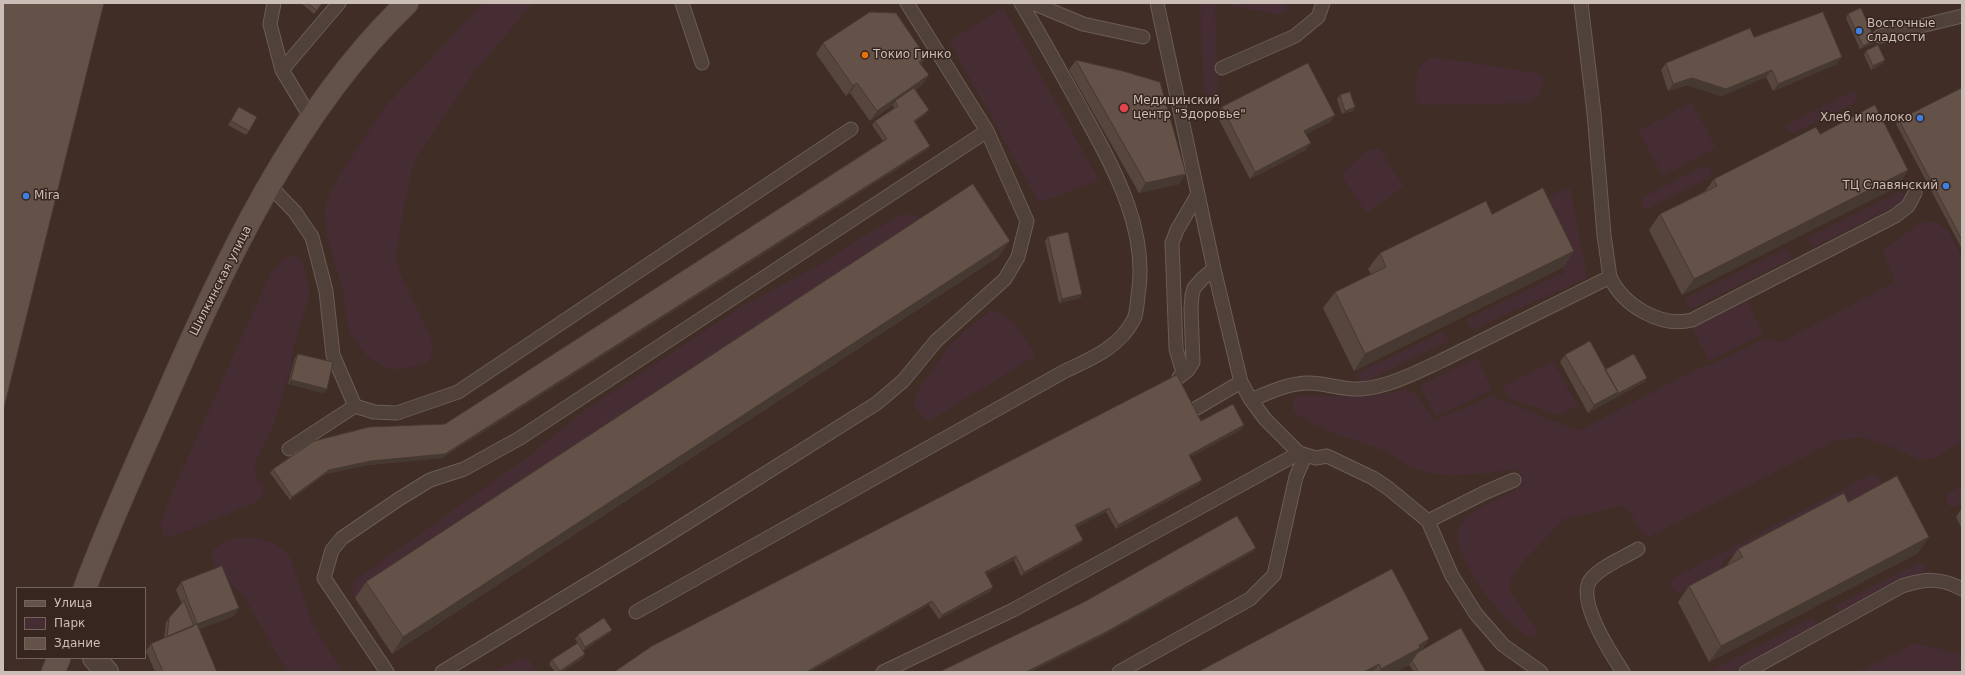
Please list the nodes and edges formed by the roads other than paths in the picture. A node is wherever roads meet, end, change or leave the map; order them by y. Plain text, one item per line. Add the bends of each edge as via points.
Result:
1 (274, 3) edge
2 (340, 3) edge
3 (407, 3) edge
4 (682, 3) edge
5 (907, 3) edge
6 (1021, 3) edge
7 (1033, 3) edge
8 (1157, 3) edge
9 (1323, 3) edge
10 (1580, 3) edge
11 (1962, 16) edge
12 (1880, 36) dead end
13 (1143, 37) dead end
14 (702, 63) dead end
15 (1222, 68) dead end
16 (282, 70) junction
17 (311, 118) junction
18 (851, 129) dead end
19 (987, 131) junction
20 (270, 186) junction
21 (1914, 193) dead end
22 (1198, 194) junction
23 (1214, 269) junction
24 (1610, 277) junction
25 (1241, 382) junction
26 (1251, 400) junction
27 (355, 406) junction
28 (1195, 409) edge
29 (288, 449) dead end
30 (1302, 454) junction
31 (1514, 480) dead end
32 (1428, 521) junction
33 (1638, 549) dead end
34 (85, 587) edge
35 (1962, 588) edge
36 (636, 612) dead end
37 (59, 659) edge
38 (95, 659) edge
39 (1537, 671) edge
40 (53, 672) edge
41 (107, 672) edge
42 (387, 672) edge
43 (442, 672) edge
44 (883, 672) edge
45 (1119, 672) edge
46 (1622, 672) edge
47 (1746, 672) edge

1 - 16 lane via 270,24
2 - 16 lane
3 - 17 main road, Шилкинская улица via 351,65
4 - 14 lane
5 - 19 lane
6 - 36 lane via 1123,190 1140,258 1140,284 1135,319 1120,340 1097,356 1065,371
7 - 13 lane via 1083,24
8 - 22 lane
9 - 15 lane via 1318,17 1295,36
10 - 24 lane
11 - 12 lane
16 - 17 lane
17 - 20 main road, Шилкинская улица
18 - 27 lane via 458,392 398,413 374,412
19 - 42 lane via 520,438 464,469 430,480 342,538 332,550 324,578
19 - 43 lane via 1027,221 1018,257 1004,279 936,341 903,382 862,413
20 - 27 lane via 295,212 312,237 326,291 333,355
20 - 34 main road, Шилкинская улица via 229,260 195,332 99,550
21 - 24 lane via 1908,206 1895,216 1685,322 1665,320 1636,307 1615,287
22 - 23 lane
22 - 23 lane via 1172,243 1176,349 1180,371 1188,370 1193,362 1191,309 1194,288
23 - 25 lane
24 - 26 lane via 1434,365 1383,385 1359,389 1310,383 1292,384
25 - 26 lane
25 - 28 lane
26 - 30 lane via 1265,418
27 - 29 lane
30 - 32 lane via 1316,458 1327,456 1372,478
30 - 44 lane via 1013,610
30 - 45 lane via 1274,575 1250,599
31 - 32 lane
32 - 39 lane via 1452,576 1476,614 1503,645
33 - 46 lane via 1598,572 1590,580 1587,589 1598,629
35 - 47 lane via 1951,583 1926,579 1902,586
37 - 40 main road
38 - 41 street

